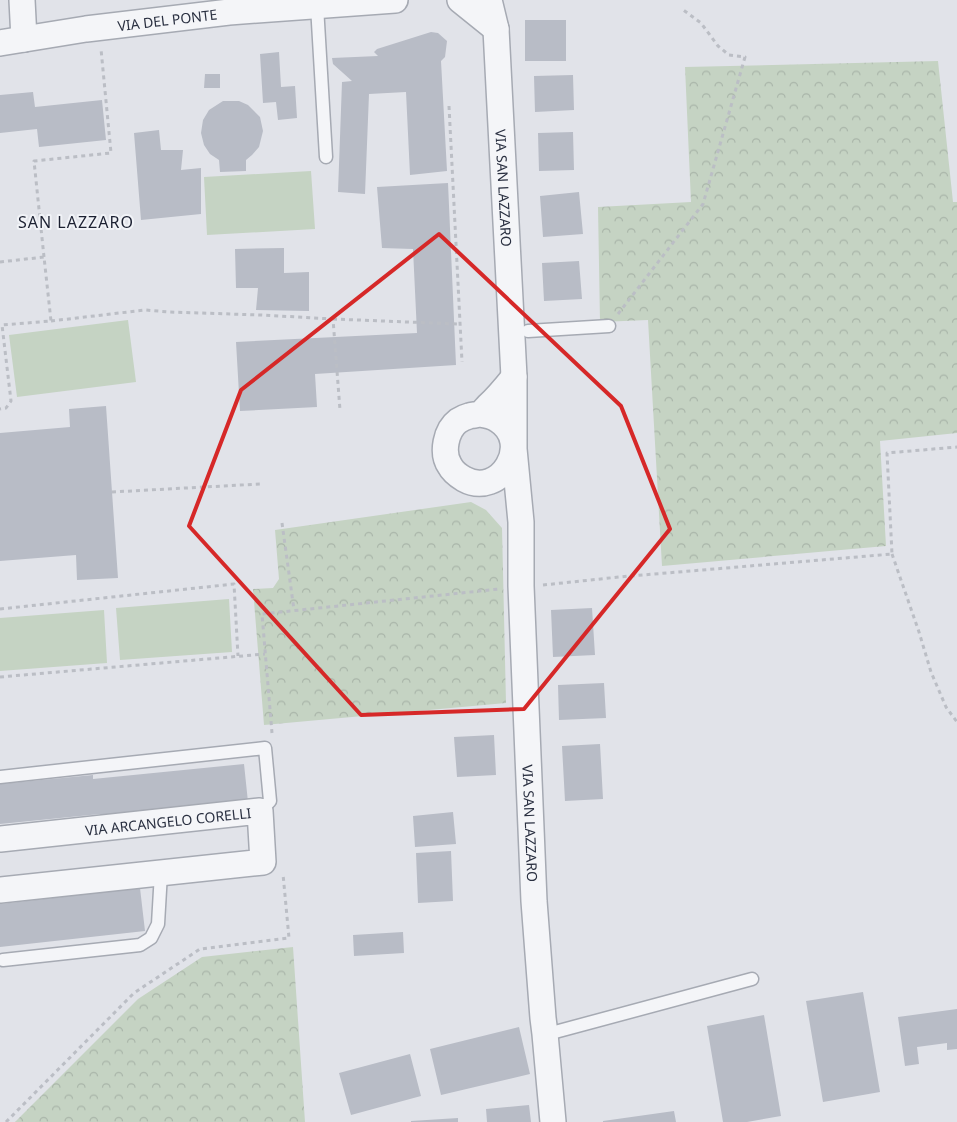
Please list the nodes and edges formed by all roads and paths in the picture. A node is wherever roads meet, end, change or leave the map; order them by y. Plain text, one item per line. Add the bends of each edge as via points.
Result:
1 (22, 0) edge
2 (395, 0) edge
3 (460, 0) edge
4 (489, 0) edge
5 (229, 6) edge
6 (317, 6) junction
7 (682, 9) dead end
8 (496, 29) junction
9 (24, 39) junction
10 (0, 43) edge
11 (100, 44) dead end
12 (449, 106) dead end
13 (326, 157) dead end
14 (44, 257) junction
15 (0, 262) edge
16 (333, 319) junction
17 (51, 321) junction
18 (458, 324) dead end
19 (609, 326) joint
20 (528, 331) dead end
21 (462, 362) dead end
22 (514, 377) junction
23 (0, 409) edge
24 (340, 410) dead end
25 (480, 414) junction
26 (957, 447) edge
27 (514, 449) junction
28 (480, 483) junction
29 (260, 484) dead end
30 (112, 492) dead end
31 (521, 522) junction
32 (282, 523) dead end
33 (892, 554) junction
34 (531, 586) junction
35 (0, 609) edge
36 (294, 610) junction
37 (265, 654) junction
38 (238, 656) junction
39 (0, 678) edge
40 (957, 722) edge
41 (265, 748) junction
42 (0, 777) edge
43 (260, 811) junction
44 (0, 839) edge
45 (263, 862) junction
46 (161, 873) junction
47 (0, 890) edge
48 (3, 960) dead end
49 (752, 978) dead end
50 (546, 1034) junction
51 (6, 1122) edge
52 (553, 1122) edge

1 - 9 street
2 - 6 street, VIA DEL PONTE
3 - 8 street
4 - 8 street, VIA SAN LAZZARO
5 - 6 street, VIA DEL PONTE
5 - 9 street, VIA DEL PONTE
6 - 13 lane
7 - 19 path via 701,23 729,55 745,57 703,204
8 - 22 street, VIA SAN LAZZARO
9 - 10 street, VIA DEL PONTE
11 - 14 path via 111,153 34,161
12 - 21 path
14 - 15 path
14 - 17 path
16 - 17 path via 145,310
16 - 18 path
16 - 24 path
17 - 23 path via 2,326 11,401 6,408
19 - 20 lane
22 - 25 street
22 - 27 street, VIA SAN LAZZARO
25 - 27 street, VIA SAN LAZZARO via 496,418 506,426
25 - 28 street via 468,416 452,428 447,438 446,455 458,475
26 - 33 path via 887,454
27 - 28 street, VIA SAN LAZZARO via 503,474
27 - 31 street, VIA SAN LAZZARO
28 - 31 street via 503,501
29 - 30 path
31 - 34 street, VIA SAN LAZZARO
32 - 36 path
33 - 34 path
33 - 40 path via 931,672 946,707
34 - 36 path
34 - 50 street, VIA SAN LAZZARO via 534,902
35 - 38 path via 234,584
36 - 37 path via 262,614
37 - 38 path
37 - 41 path via 272,739
38 - 39 path
41 - 42 lane
41 - 43 lane via 270,801
43 - 44 street, VIA ARCANGELO CORELLI
43 - 45 street, VIA ARCANGELO CORELLI
45 - 46 street
45 - 51 path via 282,871 289,938 200,949 134,993
46 - 47 street
46 - 48 lane via 158,924 151,938 140,945
49 - 50 lane
50 - 52 street, VIA SAN LAZZARO

